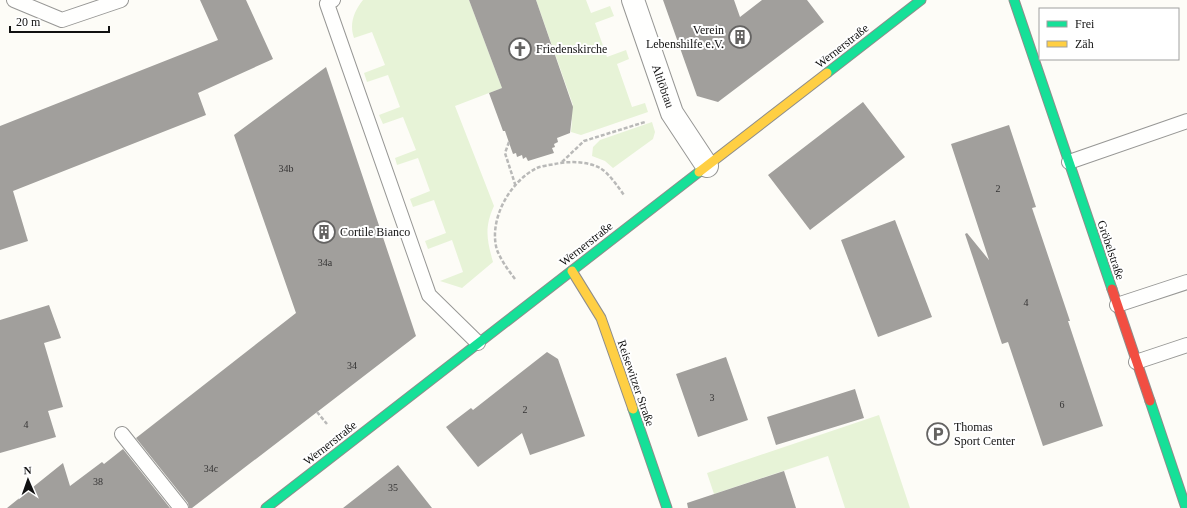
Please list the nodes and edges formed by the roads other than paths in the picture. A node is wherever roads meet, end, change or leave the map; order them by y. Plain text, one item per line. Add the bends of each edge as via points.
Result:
1 (14, 0) edge
2 (121, 0) edge
3 (333, 0) edge
4 (633, 0) edge
5 (921, 0) edge
6 (1014, 0) edge
7 (1187, 122) edge
8 (1069, 162) junction
9 (707, 166) junction
10 (572, 271) junction
11 (1187, 282) edge
12 (1117, 305) junction
13 (478, 343) junction
14 (1187, 345) edge
15 (1136, 362) junction
16 (122, 434) dead end
17 (181, 508) edge
18 (266, 508) edge
19 (667, 508) edge
20 (1186, 508) edge

1 - 2 lane via 62,20
3 - 13 lane via 327,4 429,295
4 - 9 street, Altlöbtau via 672,113
5 - 9 street, Wernerstraße
6 - 8 street, Gröbelstraße
7 - 8 lane
8 - 12 street, Gröbelstraße
9 - 10 street, Wernerstraße
10 - 13 street, Wernerstraße
10 - 19 street, Reisewitzer Straße via 601,318
11 - 12 lane
12 - 15 street, Gröbelstraße
13 - 18 street, Wernerstraße
14 - 15 lane
15 - 20 street, Gröbelstraße
16 - 17 lane

